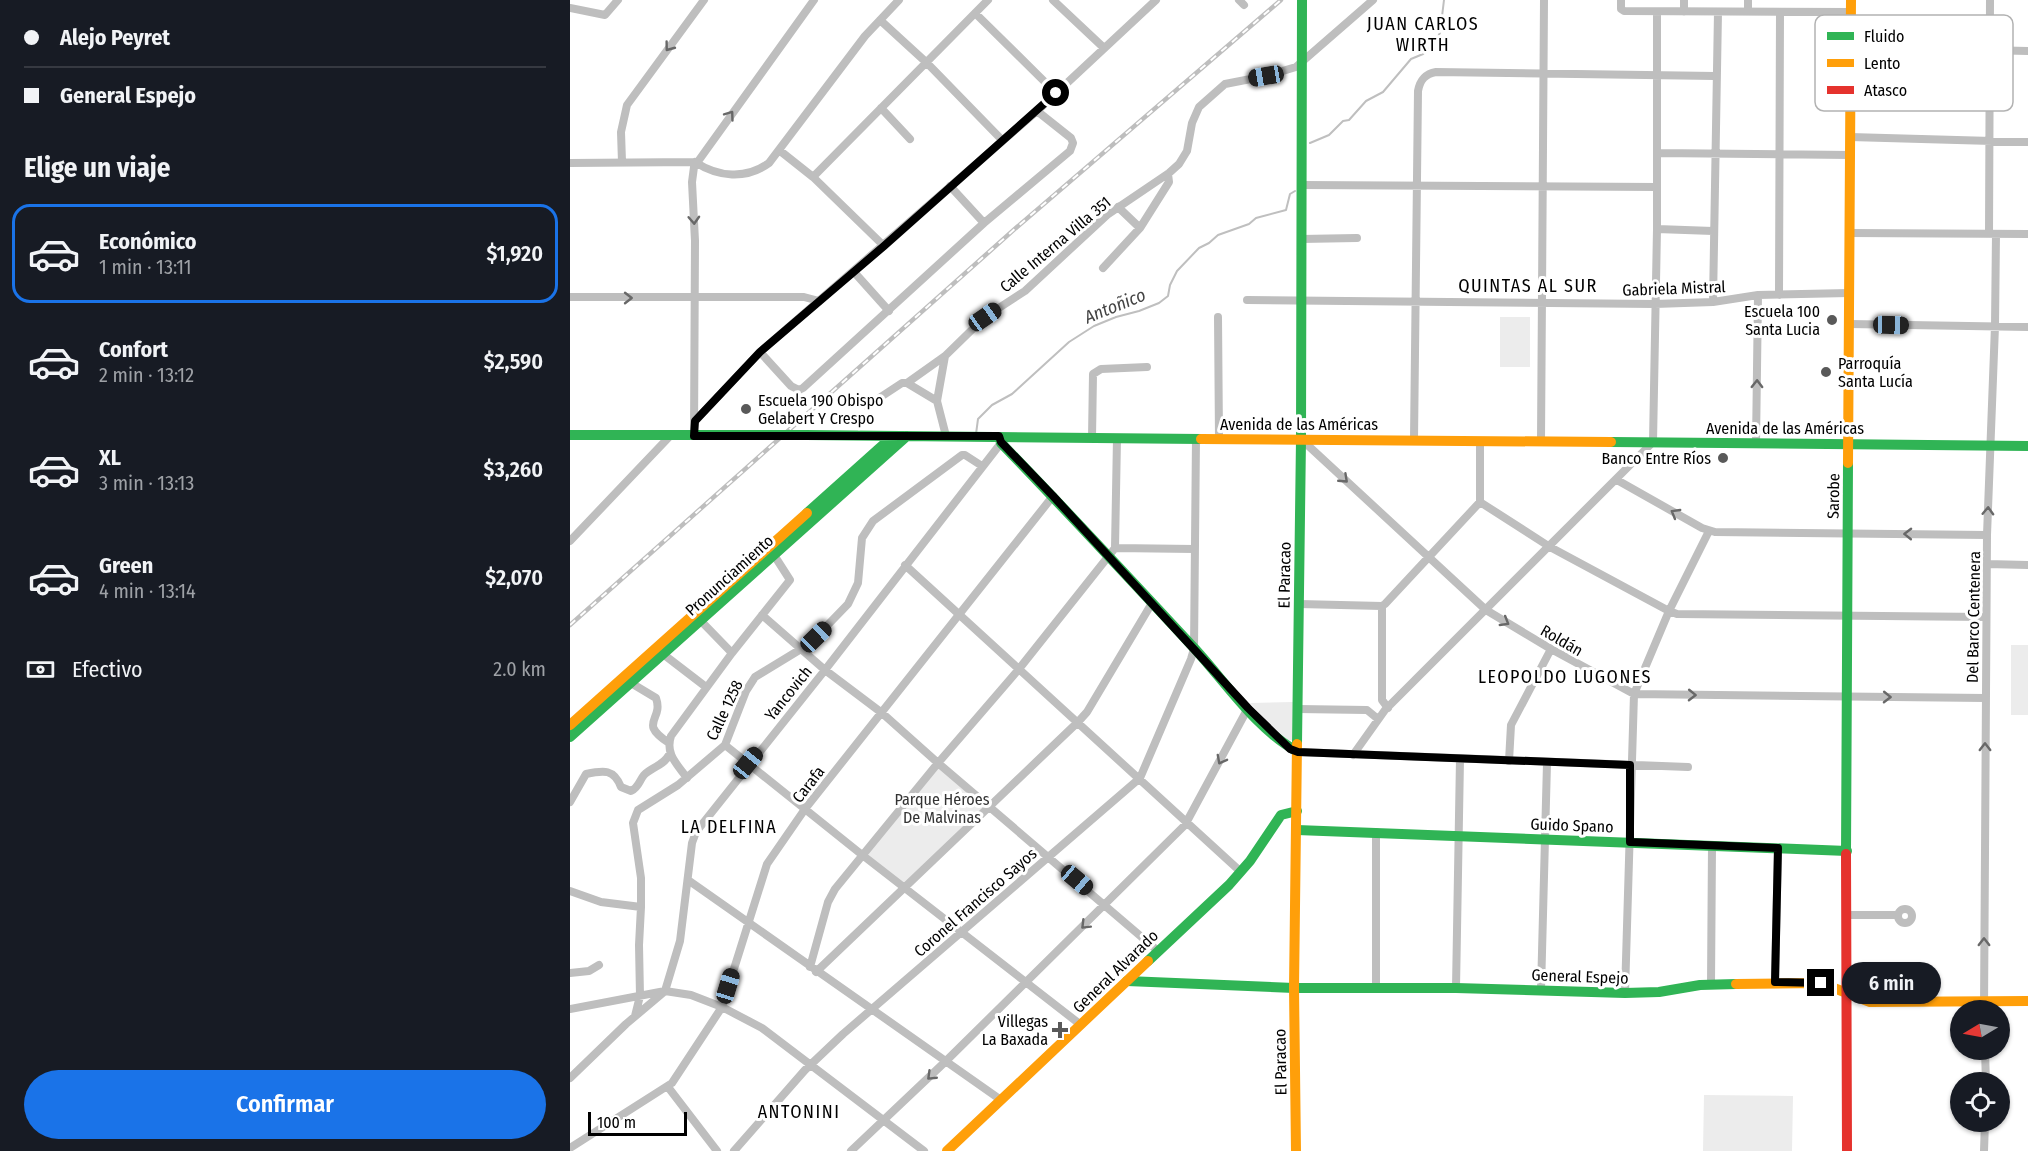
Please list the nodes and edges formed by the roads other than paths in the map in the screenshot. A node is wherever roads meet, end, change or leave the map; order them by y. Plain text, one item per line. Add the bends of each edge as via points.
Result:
1 (618, 0) edge
2 (704, 0) edge
3 (814, 0) edge
4 (898, 0) edge
5 (988, 0) edge
6 (1053, 0) edge
7 (1156, 0) edge
8 (1302, 0) edge
9 (1372, 0) edge
10 (1544, 0) edge
11 (1684, 0) edge
12 (1748, 0) edge
13 (1851, 0) edge
14 (1621, 4) edge
15 (570, 8) edge
16 (1748, 11) junction
17 (1657, 12) junction
18 (1684, 12) junction
19 (1718, 12) junction
20 (1780, 12) junction
21 (1851, 12) junction
22 (975, 13) junction
23 (1851, 15) edge
24 (880, 20) junction
25 (1104, 48) junction
26 (2013, 51) edge
27 (2028, 51) edge
28 (1302, 61) junction
29 (927, 63) junction
30 (1544, 73) junction
31 (1657, 74) junction
32 (1715, 76) junction
33 (1056, 93) junction
34 (881, 108) junction
35 (1037, 111) junction
36 (1850, 111) edge
37 (1989, 111) edge
38 (1850, 137) junction
39 (910, 139) dead end
40 (1002, 140) junction
41 (1989, 141) junction
42 (2028, 141) edge
43 (780, 150) junction
44 (1657, 153) junction
45 (1714, 154) junction
46 (1781, 155) junction
47 (1850, 155) junction
48 (570, 162) edge
49 (622, 162) junction
50 (696, 162) junction
51 (1168, 174) junction
52 (813, 177) junction
53 (1302, 185) junction
54 (950, 186) junction
55 (1417, 186) junction
56 (1544, 187) junction
57 (1657, 187) junction
58 (1118, 207) junction
59 (984, 223) junction
60 (1140, 228) junction
61 (1657, 229) junction
62 (1713, 231) junction
63 (1850, 233) junction
64 (1992, 234) junction
65 (2028, 234) edge
66 (1357, 238) dead end
67 (1301, 239) junction
68 (884, 246) junction
69 (1103, 268) dead end
70 (854, 272) junction
71 (1849, 293) junction
72 (1758, 295) junction
73 (1779, 295) junction
74 (570, 297) edge
75 (695, 298) junction
76 (1247, 300) dead end
77 (1301, 300) junction
78 (819, 301) junction
79 (1416, 301) junction
80 (1542, 302) junction
81 (1713, 302) junction
82 (1655, 304) junction
83 (889, 311) junction
84 (1218, 317) dead end
85 (1850, 324) junction
86 (1995, 326) junction
87 (2028, 327) edge
88 (760, 352) junction
89 (945, 356) junction
90 (1147, 368) dead end
91 (907, 383) junction
92 (937, 401) junction
93 (867, 406) dead end
94 (695, 421) junction
95 (570, 435) edge
96 (670, 436) junction
97 (694, 436) junction
98 (870, 436) junction
99 (893, 436) junction
100 (907, 436) junction
101 (946, 436) junction
102 (1092, 438) junction
103 (1117, 438) junction
104 (1196, 438) junction
105 (1219, 439) junction
106 (1000, 440) junction
107 (1301, 440) junction
108 (1414, 440) junction
109 (1480, 441) junction
110 (1541, 441) junction
111 (1653, 442) junction
112 (1756, 443) junction
113 (1849, 444) junction
114 (1991, 445) junction
115 (2028, 446) edge
116 (870, 458) junction
117 (982, 466) junction
118 (1617, 480) junction
119 (1053, 496) junction
120 (1480, 502) junction
121 (1709, 531) junction
122 (1847, 534) junction
123 (1987, 535) junction
124 (570, 541) edge
125 (1550, 547) junction
126 (1194, 549) junction
127 (1112, 552) junction
128 (774, 555) junction
129 (1428, 557) junction
130 (1987, 564) junction
131 (905, 565) junction
132 (2028, 565) edge
133 (1152, 603) junction
134 (1299, 604) junction
135 (1382, 606) junction
136 (1486, 610) junction
137 (1669, 611) junction
138 (960, 614) junction
139 (1847, 614) junction
140 (762, 615) junction
141 (1986, 616) junction
142 (700, 620) junction
143 (801, 649) junction
144 (1194, 649) junction
145 (1551, 649) junction
146 (732, 653) junction
147 (663, 654) junction
148 (1019, 669) junction
149 (825, 670) junction
150 (631, 683) junction
151 (706, 687) junction
152 (1634, 694) junction
153 (1847, 696) junction
154 (1985, 698) junction
155 (1248, 708) junction
156 (1388, 708) junction
157 (1298, 709) junction
158 (882, 713) junction
159 (1378, 719) junction
160 (1078, 722) junction
161 (570, 725) edge
162 (570, 737) edge
163 (669, 744) junction
164 (725, 745) junction
165 (1298, 752) junction
166 (669, 755) junction
167 (1353, 755) junction
168 (1460, 759) junction
169 (1509, 761) junction
170 (748, 763) junction
171 (938, 763) junction
172 (1547, 763) junction
173 (1630, 765) junction
174 (1688, 767) dead end
175 (687, 778) junction
176 (1140, 778) junction
177 (570, 802) edge
178 (989, 807) junction
179 (805, 809) junction
180 (1297, 811) junction
181 (1188, 822) junction
182 (1297, 830) junction
183 (1376, 832) junction
184 (1459, 835) junction
185 (1545, 838) junction
186 (1630, 842) junction
187 (1712, 846) junction
188 (1778, 848) junction
189 (1847, 851) junction
190 (861, 854) junction
191 (1048, 856) junction
192 (1241, 872) junction
193 (688, 880) junction
194 (904, 887) junction
195 (570, 891) edge
196 (1105, 905) junction
197 (641, 907) junction
198 (1846, 915) junction
199 (1898, 915) dead end
200 (747, 923) junction
201 (962, 932) junction
202 (1158, 951) junction
203 (599, 965) dead end
204 (813, 970) junction
205 (570, 973) edge
206 (1127, 981) junction
207 (1775, 982) junction
208 (1027, 983) junction
209 (1711, 984) junction
210 (1294, 988) junction
211 (1376, 988) junction
212 (1456, 988) junction
213 (1541, 990) junction
214 (665, 991) junction
215 (1625, 993) junction
216 (1845, 993) junction
217 (640, 996) junction
218 (1984, 1000) edge
219 (2028, 1001) edge
220 (2010, 1003) edge
221 (1950, 1005) edge
222 (722, 1007) junction
223 (570, 1009) edge
224 (870, 1010) junction
225 (635, 1016) junction
226 (1081, 1025) junction
227 (946, 1061) junction
228 (810, 1065) junction
229 (570, 1078) edge
230 (668, 1087) junction
231 (1001, 1100) junction
232 (885, 1120) junction
233 (1985, 1132) edge
234 (570, 1148) edge
235 (950, 1150) edge
236 (717, 1151) edge
237 (734, 1151) edge
238 (851, 1151) edge
239 (924, 1151) edge
240 (1296, 1151) edge
241 (1847, 1151) edge
242 (1984, 1151) edge

1 - 15 street via 605,15
2 -> 49 street via 627,105 621,132
50 -> 3 street
4 - 24 street
5 - 22 street
6 - 25 street
7 - 25 street
8 - 28 main road, El Paracao
9 - 28 street, Calle Interna Villa 351
10 - 30 street
11 - 18 street
12 - 16 street
13 - 21 main road, Sarobe
14 - 17 street via 1624,11
16 - 19 street
16 - 20 street
17 - 18 street
17 - 31 street
18 - 19 street
19 - 32 street
20 - 21 street
20 - 46 street
21 - 23 main road, Sarobe
22 - 29 street
22 - 33 street
24 - 29 street
24 - 43 street
25 - 33 street
26 - 27 street
28 - 51 street, Calle Interna Villa 351 via 1296,67 1221,87 1199,107 1187,150
28 - 53 main road, El Paracao
29 - 34 street
29 - 40 street
30 - 31 street
30 - 55 street via 1436,72 1421,80
30 - 56 street
31 - 32 street
31 - 44 street
32 - 45 street
33 - 35 street
34 - 39 street
34 - 52 street
35 - 40 street
35 - 59 street via 1071,138 1073,148
36 - 38 main road, Sarobe
37 - 41 street, Del Barco Centenera
38 - 41 street
38 - 47 main road, Sarobe
40 - 54 street
41 - 42 street
41 - 64 street, Del Barco Centenera
43 - 50 street via 762,167 748,173 720,174
43 - 52 street
44 - 45 street
44 - 57 street
45 - 46 street
45 - 62 street
46 - 47 street
46 - 73 street
47 - 63 main road, Sarobe
48 - 49 street
49 - 50 street
50 -> 75 street via 692,182
51 - 58 street, Calle Interna Villa 351
51 - 60 street via 1169,182
52 - 68 street
53 - 55 street
53 - 67 main road, El Paracao
54 - 59 street
54 - 68 street
55 - 56 street
55 - 79 street
56 - 57 street
56 - 80 street
57 - 61 street
58 - 60 street
58 - 89 street, Calle Interna Villa 351 via 1025,291 985,317
59 - 83 street
60 - 69 street
61 - 62 street
61 - 82 street
62 - 81 street
63 - 64 street
63 - 71 main road, Sarobe
64 - 65 street
64 - 86 street, Del Barco Centenera
66 - 67 street
67 - 77 main road, El Paracao
68 - 70 street
70 - 78 street
70 - 83 street
71 - 73 street, Gabriela Mistral
71 - 85 main road, Sarobe
72 - 73 street, Gabriela Mistral
72 - 81 street, Gabriela Mistral
112 -> 72 street
74 -> 75 street
75 - 78 street via 804,297
75 - 94 street
76 - 77 street, Gabriela Mistral
77 - 79 street, Gabriela Mistral
77 - 107 main road, El Paracao
78 - 88 street
79 - 80 street, Gabriela Mistral
79 - 108 street
80 - 82 street, Gabriela Mistral
80 - 110 street
81 - 82 street, Gabriela Mistral
82 - 111 street
83 - 88 street via 799,390
84 - 105 street
85 - 86 street
85 - 113 main road, Sarobe
86 - 87 street
86 - 114 street, Del Barco Centenera
88 - 94 street
89 - 91 street, Calle Interna Villa 351
89 - 92 street
90 - 102 street via 1096,371
91 - 92 street
91 - 93 street, Calle Interna Villa 351
92 - 101 street
94 - 97 street
95 - 96 main road, Avenida de las Américas
96 - 97 main road, Avenida de las Américas
96 - 124 street
97 - 98 main road, Avenida de las Américas, bridge
98 - 99 main road, Avenida de las Américas
98 - 116 main road
99 - 100 main road, Avenida de las Américas
99 - 116 main road, Pronunciamiento
100 - 101 main road, Avenida de las Américas
100 - 128 main road, Pronunciamiento
101 - 106 main road, Avenida de las Américas
102 - 103 main road, Avenida de las Américas
102 - 106 main road, Avenida de las Américas
103 - 104 main road, Avenida de las Américas
103 - 127 street
104 - 105 main road, Avenida de las Américas
104 - 126 street
105 - 107 main road, Avenida de las Américas
106 - 117 street, Yancovich
106 - 119 main road
107 - 108 main road, Avenida de las Américas
107 -> 129 street, Roldán
107 - 134 main road, El Paracao
108 - 109 main road, Avenida de las Américas
109 - 110 main road, Avenida de las Américas
109 - 120 street
110 - 111 main road, Avenida de las Américas
111 - 112 main road, Avenida de las Américas
111 - 118 street
112 - 113 main road, Avenida de las Américas
113 - 114 main road, Avenida de las Américas
113 - 122 main road, Sarobe
114 - 115 main road, Avenida de las Américas
123 -> 114 street, Del Barco Centenera
116 - 161 main road, Pronunciamiento
117 - 131 street, Yancovich
117 - 143 street, Calle 1258 via 962,455 873,521 862,538 853,596 839,615
121 -> 118 street
118 - 125 street
119 - 127 main road
119 - 138 street, Carafa
120 - 125 street
120 - 129 street
121 - 122 street
121 - 137 street
123 -> 122 street
122 - 139 main road, Sarobe
123 - 130 street, Del Barco Centenera
125 - 136 street
125 - 137 street
126 - 127 street
126 - 144 street
127 - 133 main road
127 - 148 street
128 - 140 street via 790,580
128 - 142 main road, Pronunciamiento
129 - 135 street
129 - 136 street, Roldán
130 - 132 street
130 - 141 street, Del Barco Centenera
131 - 138 street
131 - 149 street, Yancovich
133 - 144 main road
133 - 160 street
134 - 135 street
134 - 157 main road, El Paracao
135 - 156 street via 1382,700
136 -> 145 street, Roldán
136 - 156 street
137 - 139 street via 1685,615
137 - 152 street
138 - 148 street
138 - 158 street, Carafa
139 - 141 street
139 - 153 main road, Sarobe
140 - 143 street
140 - 146 street
141 - 154 street, Del Barco Centenera
142 - 146 street
142 - 147 main road, Pronunciamiento
143 - 149 street
143 - 164 street, Calle 1258 via 760,673 750,684
144 - 155 main road
144 - 176 street, Coronel Francisco Sayos
145 - 152 street, Roldán
145 - 169 street via 1511,725
146 - 151 street
147 - 150 main road, Pronunciamiento
147 - 151 street
148 - 160 street
148 - 171 street
149 - 158 street
149 - 170 street, Yancovich
150 - 162 main road, Pronunciamiento
150 - 163 street via 656,698 652,729
151 - 163 street
152 -> 153 street, Roldán
152 - 173 street
153 -> 154 street, Roldán
153 - 189 main road, Sarobe
218 -> 154 street, Del Barco Centenera
155 - 165 main road via 1284,744
155 -> 181 street
156 - 159 street
157 - 159 street via 1367,710
157 - 165 main road, El Paracao
158 - 171 street
158 - 179 street, Carafa
159 - 167 street
160 - 176 street
160 - 178 street
163 - 166 street
164 - 170 street
164 - 175 street, Calle 1258
165 - 167 street
165 - 180 main road, El Paracao
166 - 175 street
166 - 177 street via 631,791 621,788 608,772 586,774
167 - 168 street
168 - 169 street
168 - 184 street
169 - 172 street
170 - 179 street
170 - 193 street, Yancovich via 696,832
171 - 178 street
171 - 190 street
172 - 173 street
172 - 185 street
173 - 174 street
173 - 186 street
175 - 197 street, Calle 1258 via 638,810 633,818
176 - 181 street
176 - 191 street, Coronel Francisco Sayos
178 - 191 street
178 - 194 street
179 - 190 street
179 - 200 street, Carafa via 767,864
180 - 182 main road, El Paracao
180 - 192 main road, General Alvarado via 1281,815
181 - 192 street
181 - 196 street
182 - 183 main road, Guido Spano
182 - 210 main road, El Paracao
183 - 184 main road, Guido Spano
183 - 211 street
184 - 185 main road, Guido Spano
184 - 212 street
185 - 186 main road, Guido Spano
185 - 213 street
186 - 187 main road, Guido Spano
186 - 215 street
187 - 188 main road, Guido Spano
187 - 209 street
188 - 189 main road, Guido Spano
188 - 207 street
189 - 198 main road, Sarobe
190 - 194 street
190 - 204 street via 831,895
191 - 196 street
191 - 201 street, Coronel Francisco Sayos
192 - 202 main road, General Alvarado
193 - 200 street
193 - 214 street, Yancovich via 680,941
194 - 201 street
194 - 204 street
195 - 197 street via 601,902
196 - 202 street
196 -> 208 street
197 - 217 street, Calle 1258
198 - 199 street
198 - 216 main road, Sarobe
200 - 204 street
200 - 222 street, Carafa
201 - 208 street
201 - 224 street, Coronel Francisco Sayos
202 - 206 main road, General Alvarado
203 - 205 street via 589,971
204 - 224 street
206 - 210 main road, General Espejo
206 - 226 main road, General Alvarado
207 - 209 main road, General Espejo
207 - 216 main road, General Espejo via 1821,983
208 - 226 street
208 - 227 street
209 - 215 main road, General Espejo
210 - 211 main road, General Espejo
210 - 240 main road, El Paracao
211 - 212 main road, General Espejo
212 - 213 main road, General Espejo
213 - 215 main road, General Espejo
214 - 217 street
214 - 222 street via 691,995
214 - 225 street
216 - 221 main road, General Espejo via 1870,1002
216 - 241 main road, Sarobe
217 - 223 street
217 - 225 street, Calle 1258
219 - 220 main road, General Espejo
222 - 228 street via 762,1028
222 - 230 street, Carafa
224 - 227 street
224 - 228 street, Coronel Francisco Sayos
225 - 229 street
226 - 231 main road, General Alvarado
227 - 231 street
227 -> 232 street
228 - 232 street
228 - 237 street, Coronel Francisco Sayos
230 - 234 street, Carafa
230 - 236 street
231 - 235 main road, General Alvarado
232 - 238 street
232 - 239 street
233 - 242 street

